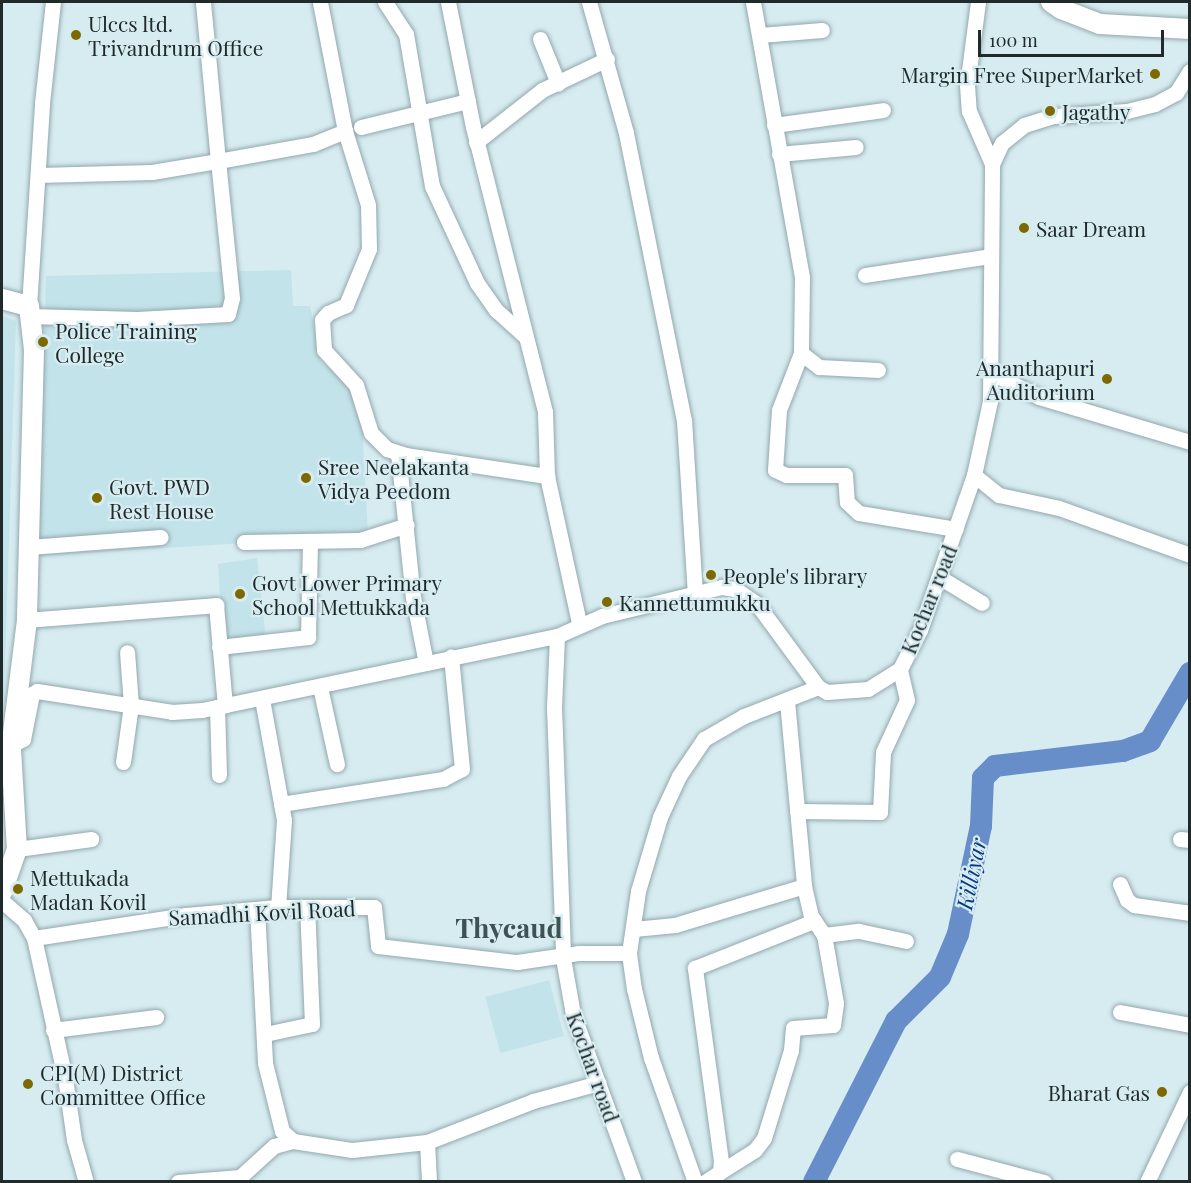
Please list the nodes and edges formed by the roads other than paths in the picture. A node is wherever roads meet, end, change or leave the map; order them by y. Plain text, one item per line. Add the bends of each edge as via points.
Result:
1 (53, 2) edge
2 (203, 2) edge
3 (320, 2) edge
4 (385, 2) edge
5 (448, 2) edge
6 (589, 2) edge
7 (753, 2) edge
8 (978, 2) edge
9 (1051, 2) edge
10 (1190, 29) edge
11 (822, 30) dead end
12 (760, 35) junction
13 (540, 39) dead end
14 (608, 59) junction
15 (1190, 71) edge
16 (558, 82) junction
17 (468, 101) junction
18 (883, 110) dead end
19 (421, 112) junction
20 (774, 124) junction
21 (361, 127) dead end
22 (345, 131) junction
23 (476, 142) junction
24 (856, 147) dead end
25 (779, 154) junction
26 (218, 161) junction
27 (992, 164) junction
28 (39, 175) junction
29 (991, 256) junction
30 (865, 275) dead end
31 (2, 298) edge
32 (30, 311) junction
33 (525, 336) junction
34 (801, 352) junction
35 (878, 370) dead end
36 (990, 372) junction
37 (1190, 442) edge
38 (398, 453) junction
39 (974, 475) junction
40 (547, 476) junction
41 (407, 525) junction
42 (956, 529) junction
43 (161, 537) dead end
44 (244, 542) dead end
45 (310, 542) junction
46 (29, 547) junction
47 (1190, 555) edge
48 (939, 577) junction
49 (695, 594) junction
50 (982, 603) dead end
51 (27, 620) junction
52 (579, 623) junction
53 (557, 636) junction
54 (219, 647) junction
55 (128, 652) dead end
56 (451, 657) junction
57 (426, 663) junction
58 (900, 669) junction
59 (320, 687) junction
60 (818, 687) junction
61 (262, 699) junction
62 (787, 701) junction
63 (131, 705) junction
64 (221, 707) junction
65 (12, 745) junction
66 (123, 762) dead end
67 (337, 764) dead end
68 (219, 775) dead end
69 (281, 804) junction
70 (797, 811) junction
71 (92, 839) dead end
72 (17, 849) junction
73 (1120, 884) dead end
74 (804, 886) junction
75 (2, 892) edge
76 (2, 902) edge
77 (278, 907) junction
78 (307, 907) junction
79 (257, 909) junction
80 (1190, 913) edge
81 (814, 921) junction
82 (634, 928) junction
83 (824, 935) junction
84 (34, 938) junction
85 (906, 941) dead end
86 (629, 953) junction
87 (563, 958) junction
88 (1120, 1012) dead end
89 (156, 1017) dead end
90 (1190, 1025) edge
91 (53, 1030) junction
92 (265, 1034) junction
93 (599, 1083) junction
94 (1189, 1092) edge
95 (292, 1141) junction
96 (427, 1142) junction
97 (957, 1159) dead end
98 (720, 1172) junction
99 (250, 1177) edge
100 (86, 1182) edge
101 (178, 1182) edge
102 (429, 1182) edge
103 (634, 1182) edge
104 (695, 1182) edge
105 (705, 1182) edge
106 (1044, 1182) edge
107 (1147, 1182) edge

1 - 28 street
2 - 26 street
3 - 22 street
4 - 19 street via 406,34
5 - 17 street
6 - 14 street
7 - 12 street
8 - 27 street via 967,85 969,111
9 - 10 main road via 1100,24
11 - 12 street
12 - 20 street
13 - 16 street
14 - 16 street
14 - 49 street via 684,420
15 - 27 street via 1176,93 1155,104 1127,111 1054,116 1024,125 1002,143
16 - 23 street via 518,107
17 - 19 street
17 - 23 street
18 - 20 street
19 - 21 street
19 - 33 street via 432,186 477,283 496,310
20 - 25 street
22 - 26 street via 313,144
22 - 38 street via 368,205 369,249 346,305 322,320 324,350 356,385 378,443
23 - 33 street
24 - 25 street
25 - 34 street via 802,278
26 - 28 street via 152,172
26 - 32 street via 232,298 228,314 137,319
27 - 29 street, Kochar road
28 - 32 street
29 - 30 street
29 - 36 street, Kochar road
31 - 32 main road
32 - 46 main road via 33,421
33 - 40 street via 545,412
34 - 35 street via 819,367
34 - 42 street via 779,410 775,471 786,475 844,475 847,502 859,513
36 - 37 street via 1038,397
36 - 39 street, Kochar road via 990,401
38 - 40 street
38 - 41 street
39 - 42 street, Kochar road
39 - 47 street via 999,495 1059,508
40 - 52 street
41 - 45 street via 360,540
41 - 57 street via 413,597
42 - 48 street, Kochar road
43 - 46 street
44 - 45 street
45 - 54 street via 308,637
46 - 51 main road
48 - 50 street
48 - 58 street, Kochar road via 920,630
49 - 52 street
49 - 60 street via 722,587 745,594
51 - 54 street via 216,605
51 - 65 main road
52 - 53 street
53 - 56 street
53 - 87 street, Kochar road via 554,707
54 - 64 street
55 - 63 street
56 - 57 street
56 - 69 street via 462,769 443,779
57 - 59 street
58 - 60 street, Kochar road via 868,689 828,692
58 - 70 street via 907,700 883,752 880,812
59 - 61 street
59 - 67 street
60 - 62 street
61 - 64 street
61 - 69 street
62 - 70 street
62 - 82 street via 744,716 704,739 679,776 660,817 638,891
63 - 64 street via 172,712
63 - 65 street via 35,692 23,739
63 - 66 street
64 - 68 street
65 - 72 main road
69 - 77 street via 285,837
70 - 74 street
71 - 72 street
72 - 75 main road
73 - 80 street via 1127,900 1134,905
74 - 81 street
74 - 82 street via 675,925
76 - 84 street via 24,920
77 - 78 street, Samadhi Kovil Road
77 - 79 street, Samadhi Kovil Road
78 - 87 street, Samadhi Kovil Road via 374,907 378,946 507,961
78 - 92 street via 312,1024
79 - 84 street, Samadhi Kovil Road via 146,920
79 - 92 street
81 - 83 street
81 - 98 street via 695,968
82 - 86 street
83 - 85 street via 859,931
83 - 98 street via 836,1003 833,1025 793,1028 791,1050 764,1138 755,1150
84 - 91 street
86 - 87 street via 579,953
86 - 104 street via 651,1058
87 - 93 street, Kochar road via 573,1014
88 - 90 street
89 - 91 street
91 - 100 street
92 - 95 street via 265,1063 278,1118 282,1131
93 - 96 street via 533,1101
93 - 103 street, Kochar road
94 - 107 street
95 - 96 street via 352,1150
95 - 99 street via 274,1146
96 - 102 street
97 - 106 street
98 - 105 street
99 - 101 street

